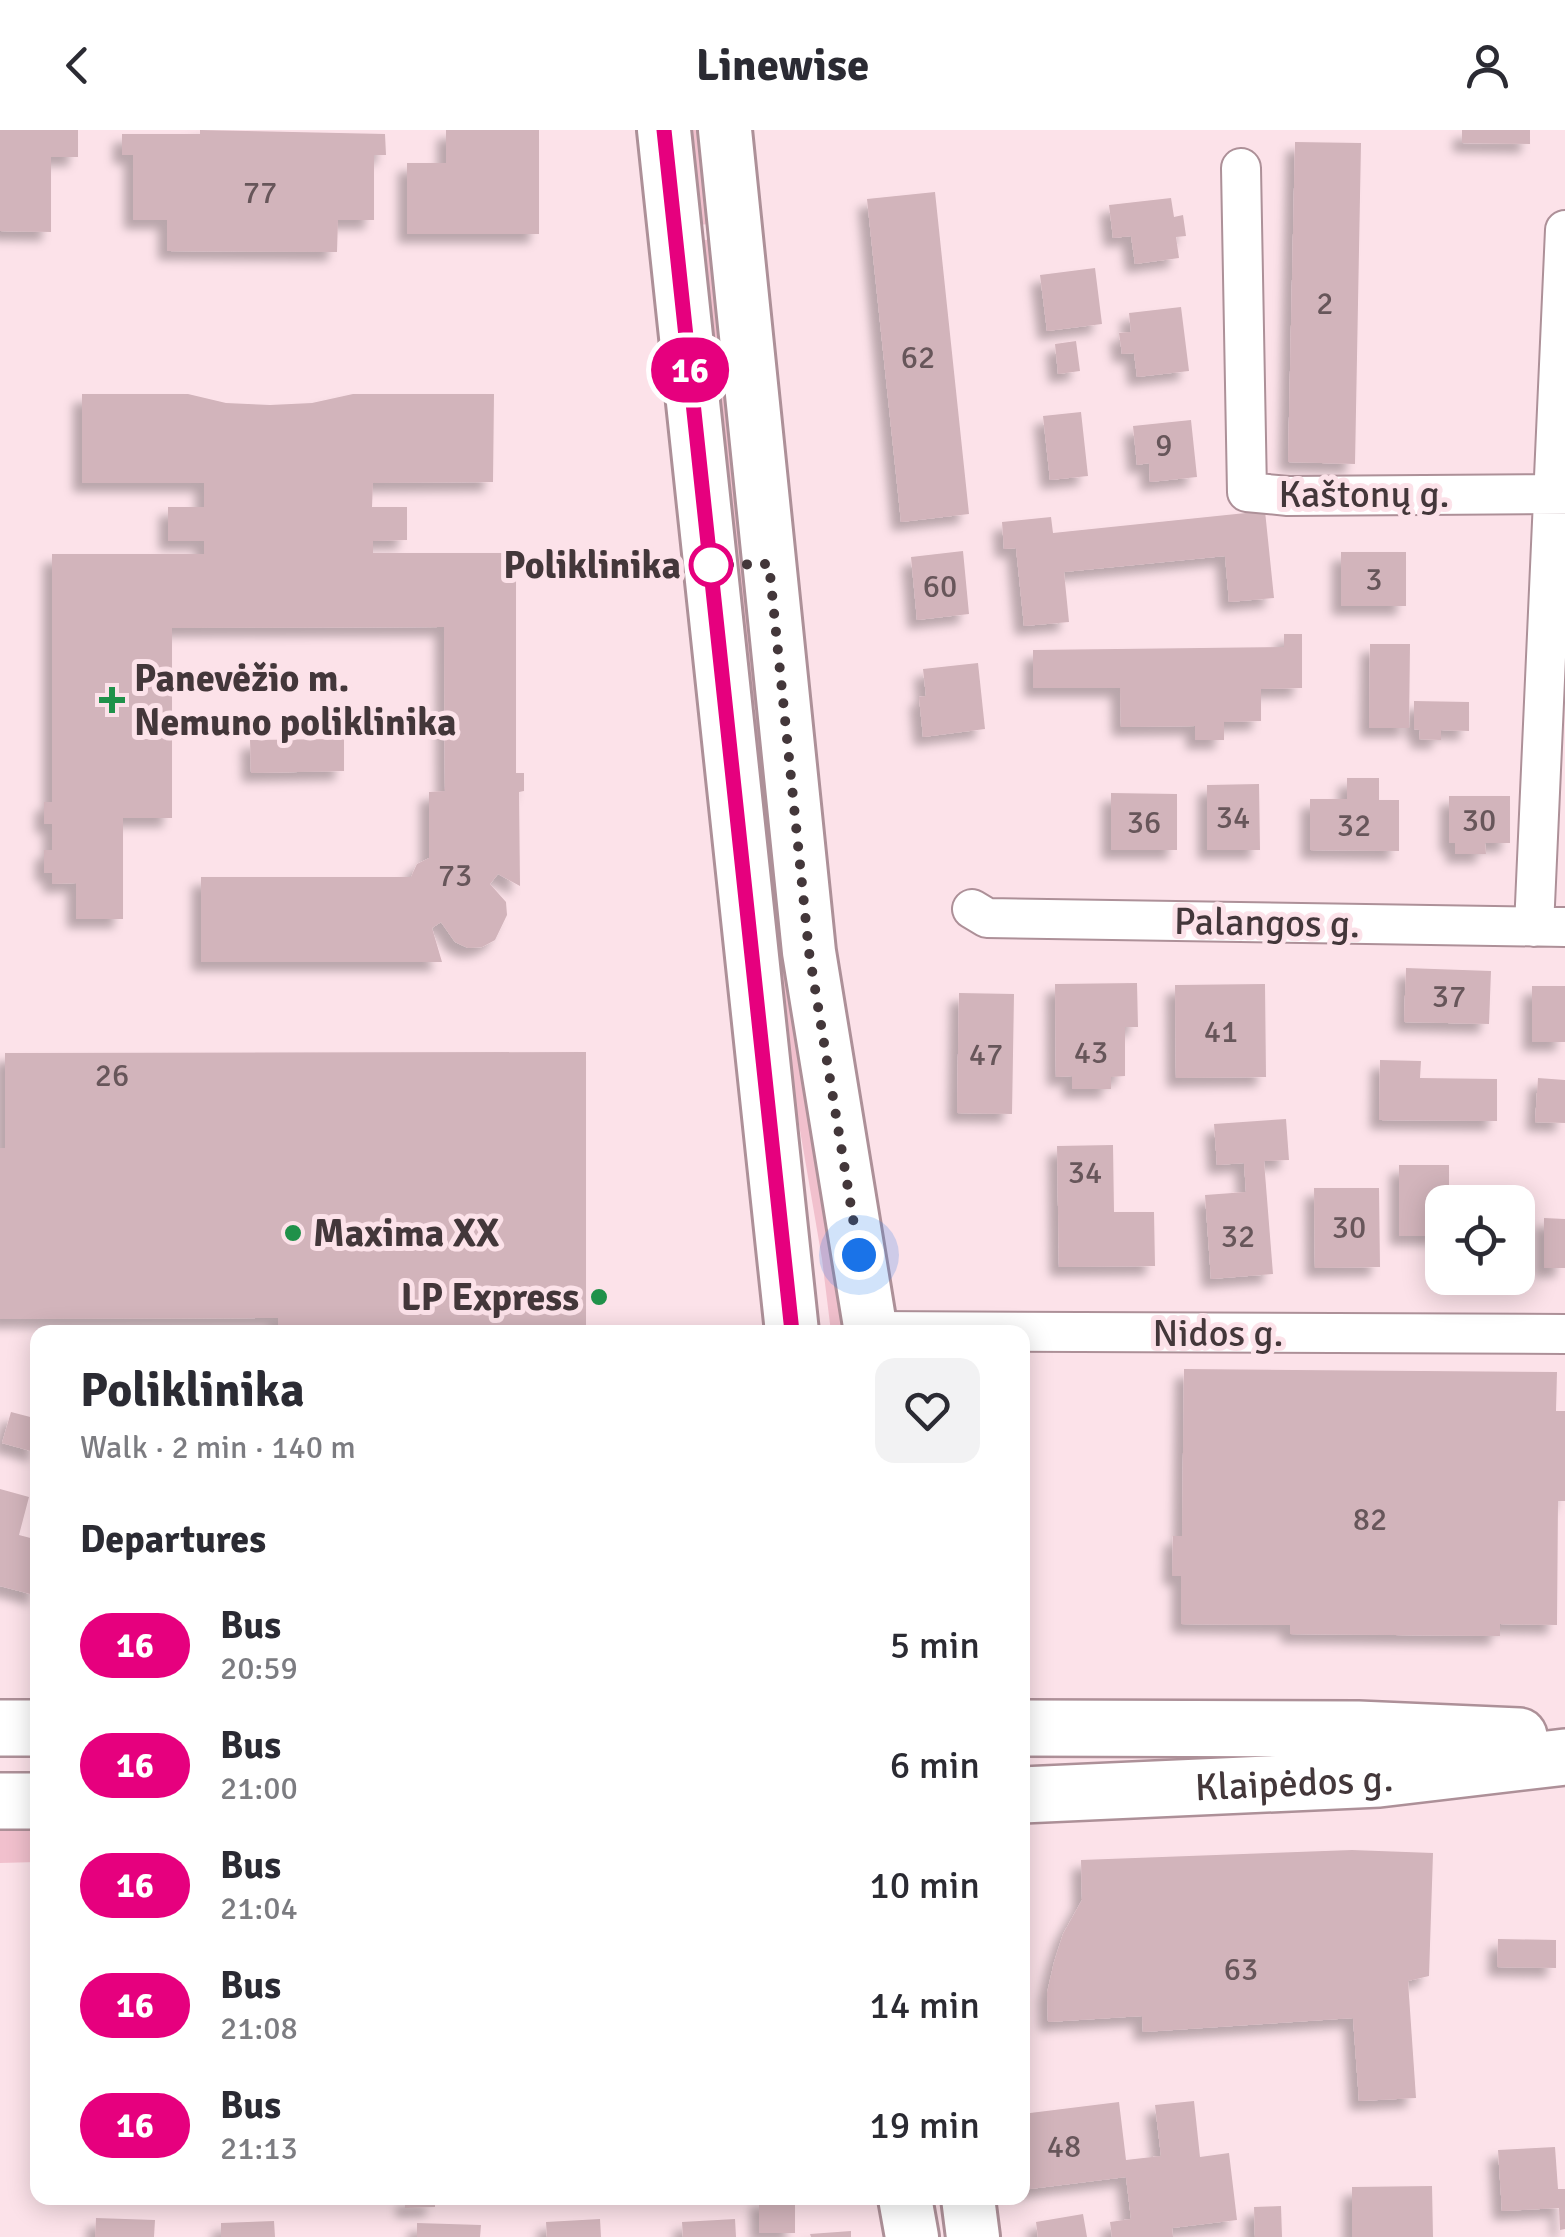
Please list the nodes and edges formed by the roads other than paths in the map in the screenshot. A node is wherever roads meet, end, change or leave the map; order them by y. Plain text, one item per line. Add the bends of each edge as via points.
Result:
1 (664, 130) edge
2 (725, 130) edge
3 (1241, 168) dead end
4 (1565, 230) edge
5 (1560, 494) edge
6 (972, 909) dead end
7 (1550, 927) edge
8 (791, 1325) edge
9 (870, 1325) edge
10 (1030, 1332) edge
11 (1565, 1334) edge
12 (0, 1728) edge
13 (30, 1728) edge
14 (1030, 1728) edge
15 (1565, 1738) edge
16 (1565, 1757) edge
17 (1030, 1795) edge
18 (0, 1801) edge
19 (30, 1802) edge
20 (906, 2205) edge
21 (969, 2205) edge
22 (912, 2237) edge
23 (973, 2237) edge

1 - 8 main road
2 - 9 main road via 809,952
3 - 5 street, Kaštonų g. via 1247,492
4 - 5 street
5 - 7 street
6 - 7 street, Palangos g. via 987,918
10 - 11 street, Nidos g.
12 - 13 highway
14 - 15 highway, Klaipėdos g. via 1358,1729
16 - 17 highway, Klaipėdos g. via 1379,1779
18 - 19 highway
20 - 22 main road
21 - 23 main road

